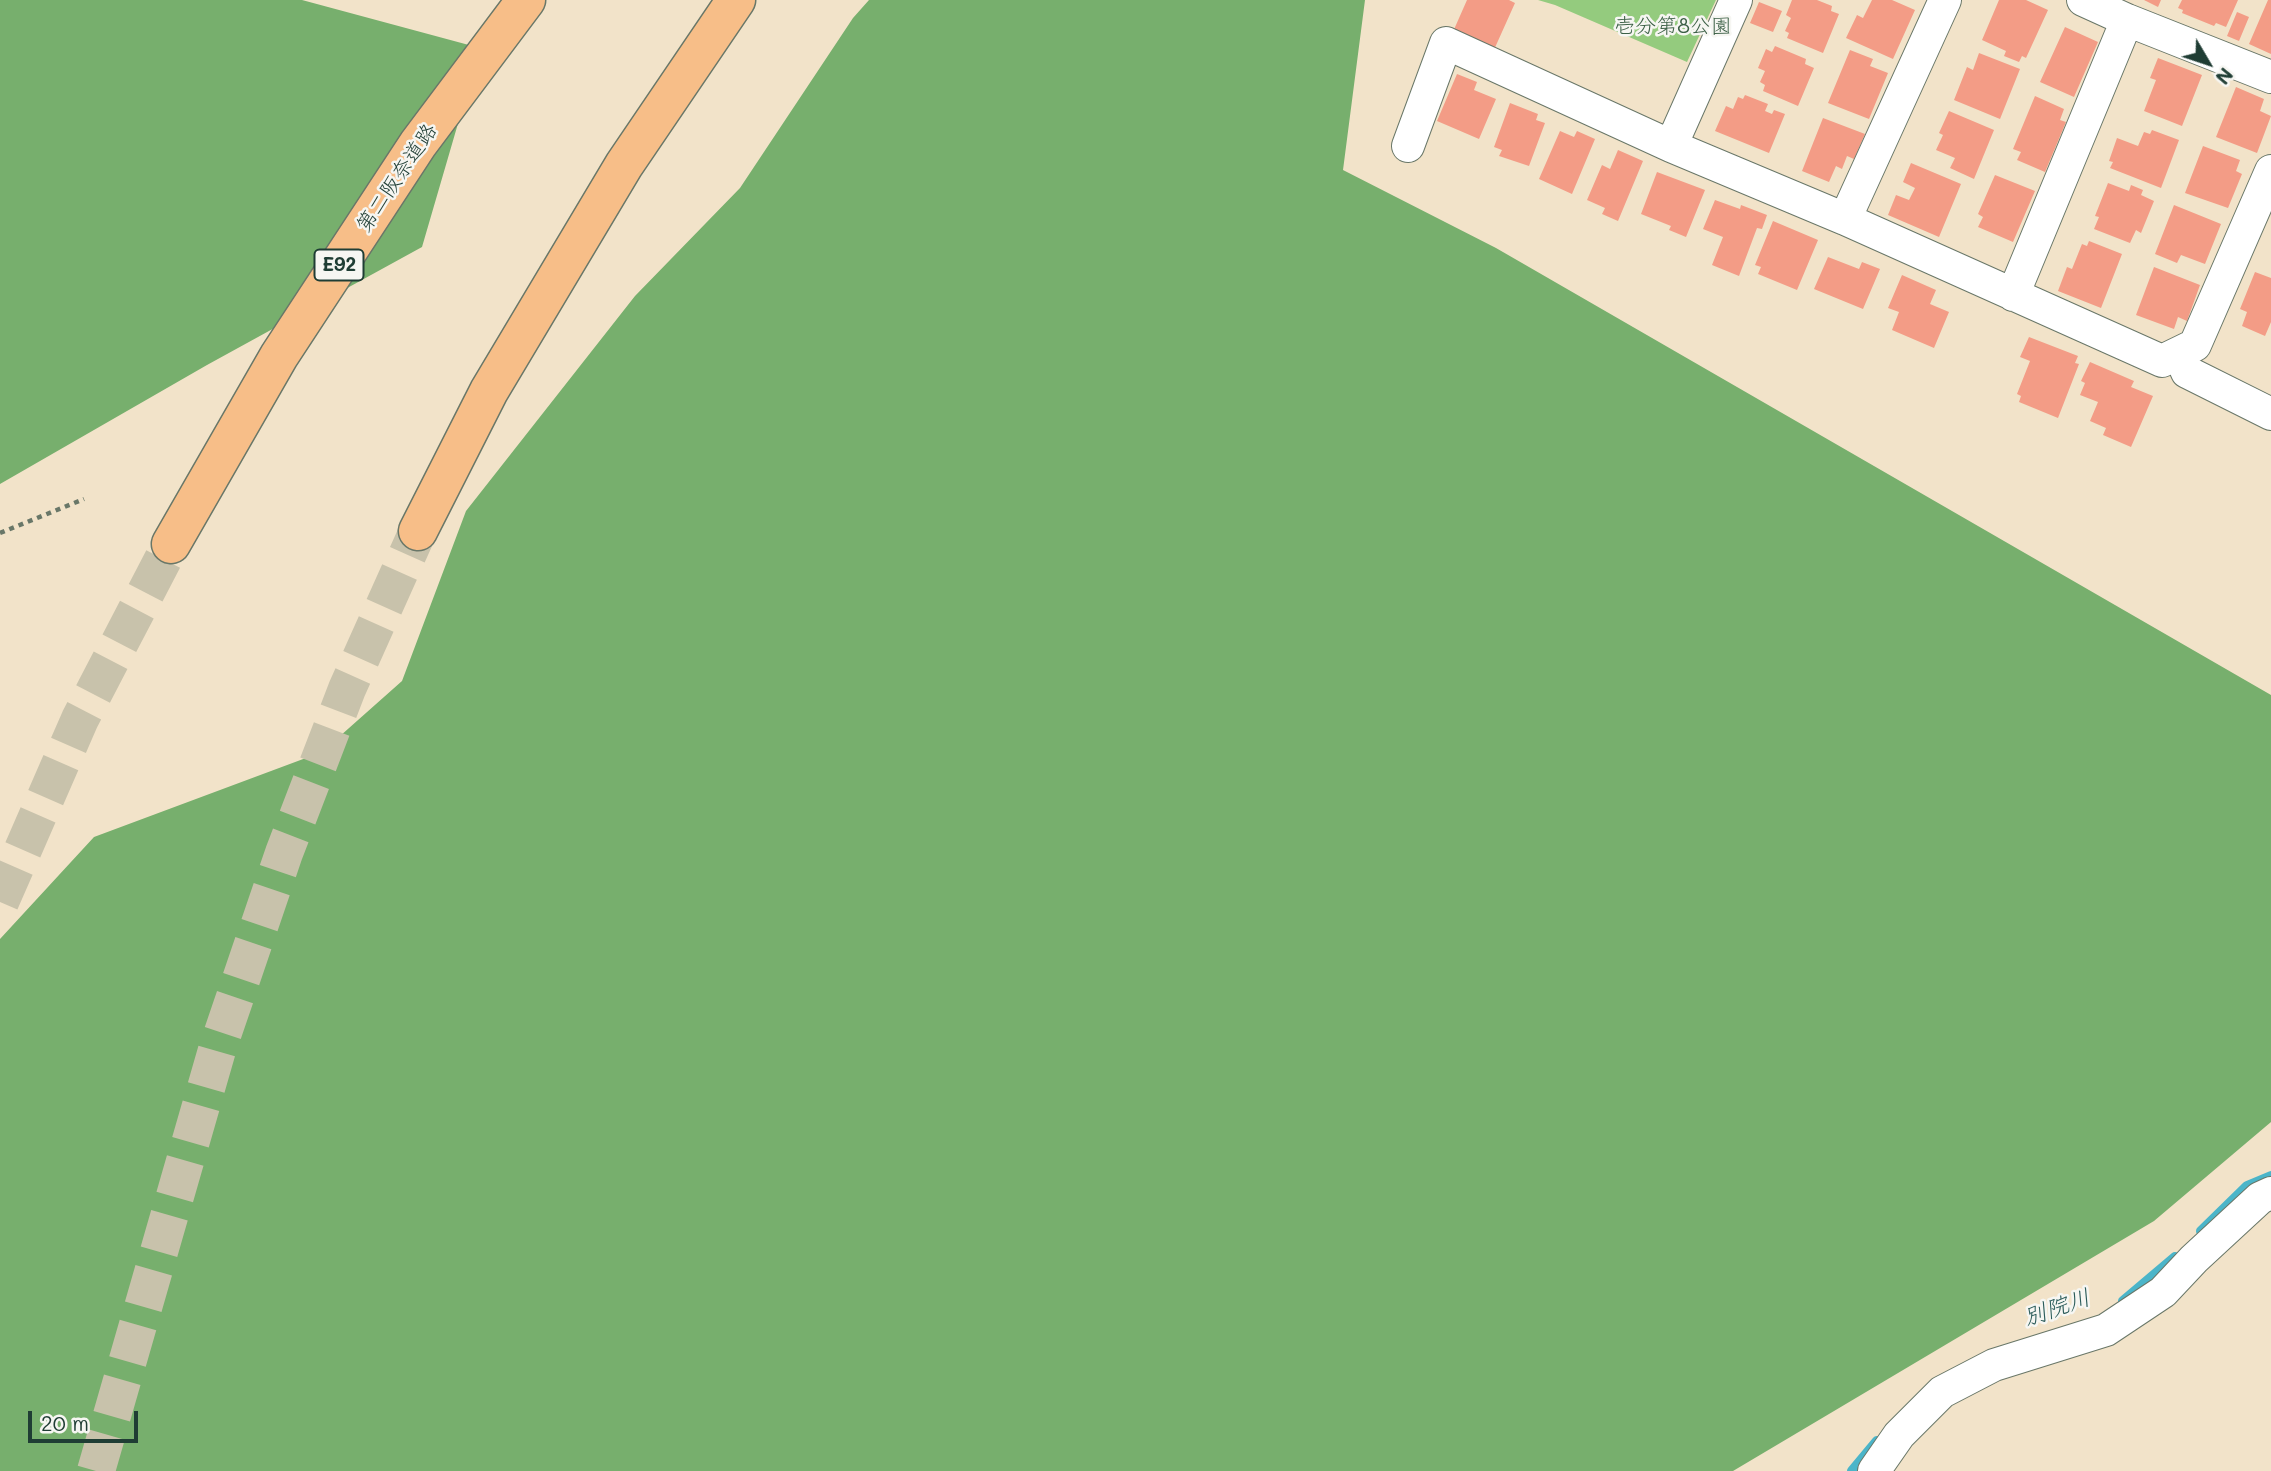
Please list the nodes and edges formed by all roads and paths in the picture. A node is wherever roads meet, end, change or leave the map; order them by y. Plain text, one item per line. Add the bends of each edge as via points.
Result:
1 (526, 0) edge
2 (736, 0) edge
3 (1736, 0) edge
4 (1945, 0) edge
5 (2083, 0) edge
6 (2127, 20) junction
7 (2271, 76) edge
8 (1408, 146) dead end
9 (1671, 146) junction
10 (2271, 171) edge
11 (1845, 219) junction
12 (2012, 295) junction
13 (2179, 354) junction
14 (2271, 414) edge
15 (84, 499) dead end
16 (418, 531) tunnel mouth
17 (0, 533) edge
18 (171, 544) tunnel mouth
19 (2271, 1194) edge
20 (1874, 1471) edge

1 - 18 highway, 第二阪奈道路 / E92 via 418,144 279,356
2 - 16 highway via 610,188 489,391
3 - 9 street
4 - 11 street
5 - 6 street
6 - 7 street
6 - 12 street
8 - 9 street via 1446,43
9 - 11 street
10 - 13 street via 2196,345
11 - 12 street
12 - 13 street via 2162,361
13 - 14 street via 2187,372
15 - 17 path
19 - 20 street via 2260,1198 2163,1292 2106,1330 1994,1365 1942,1392 1899,1435

